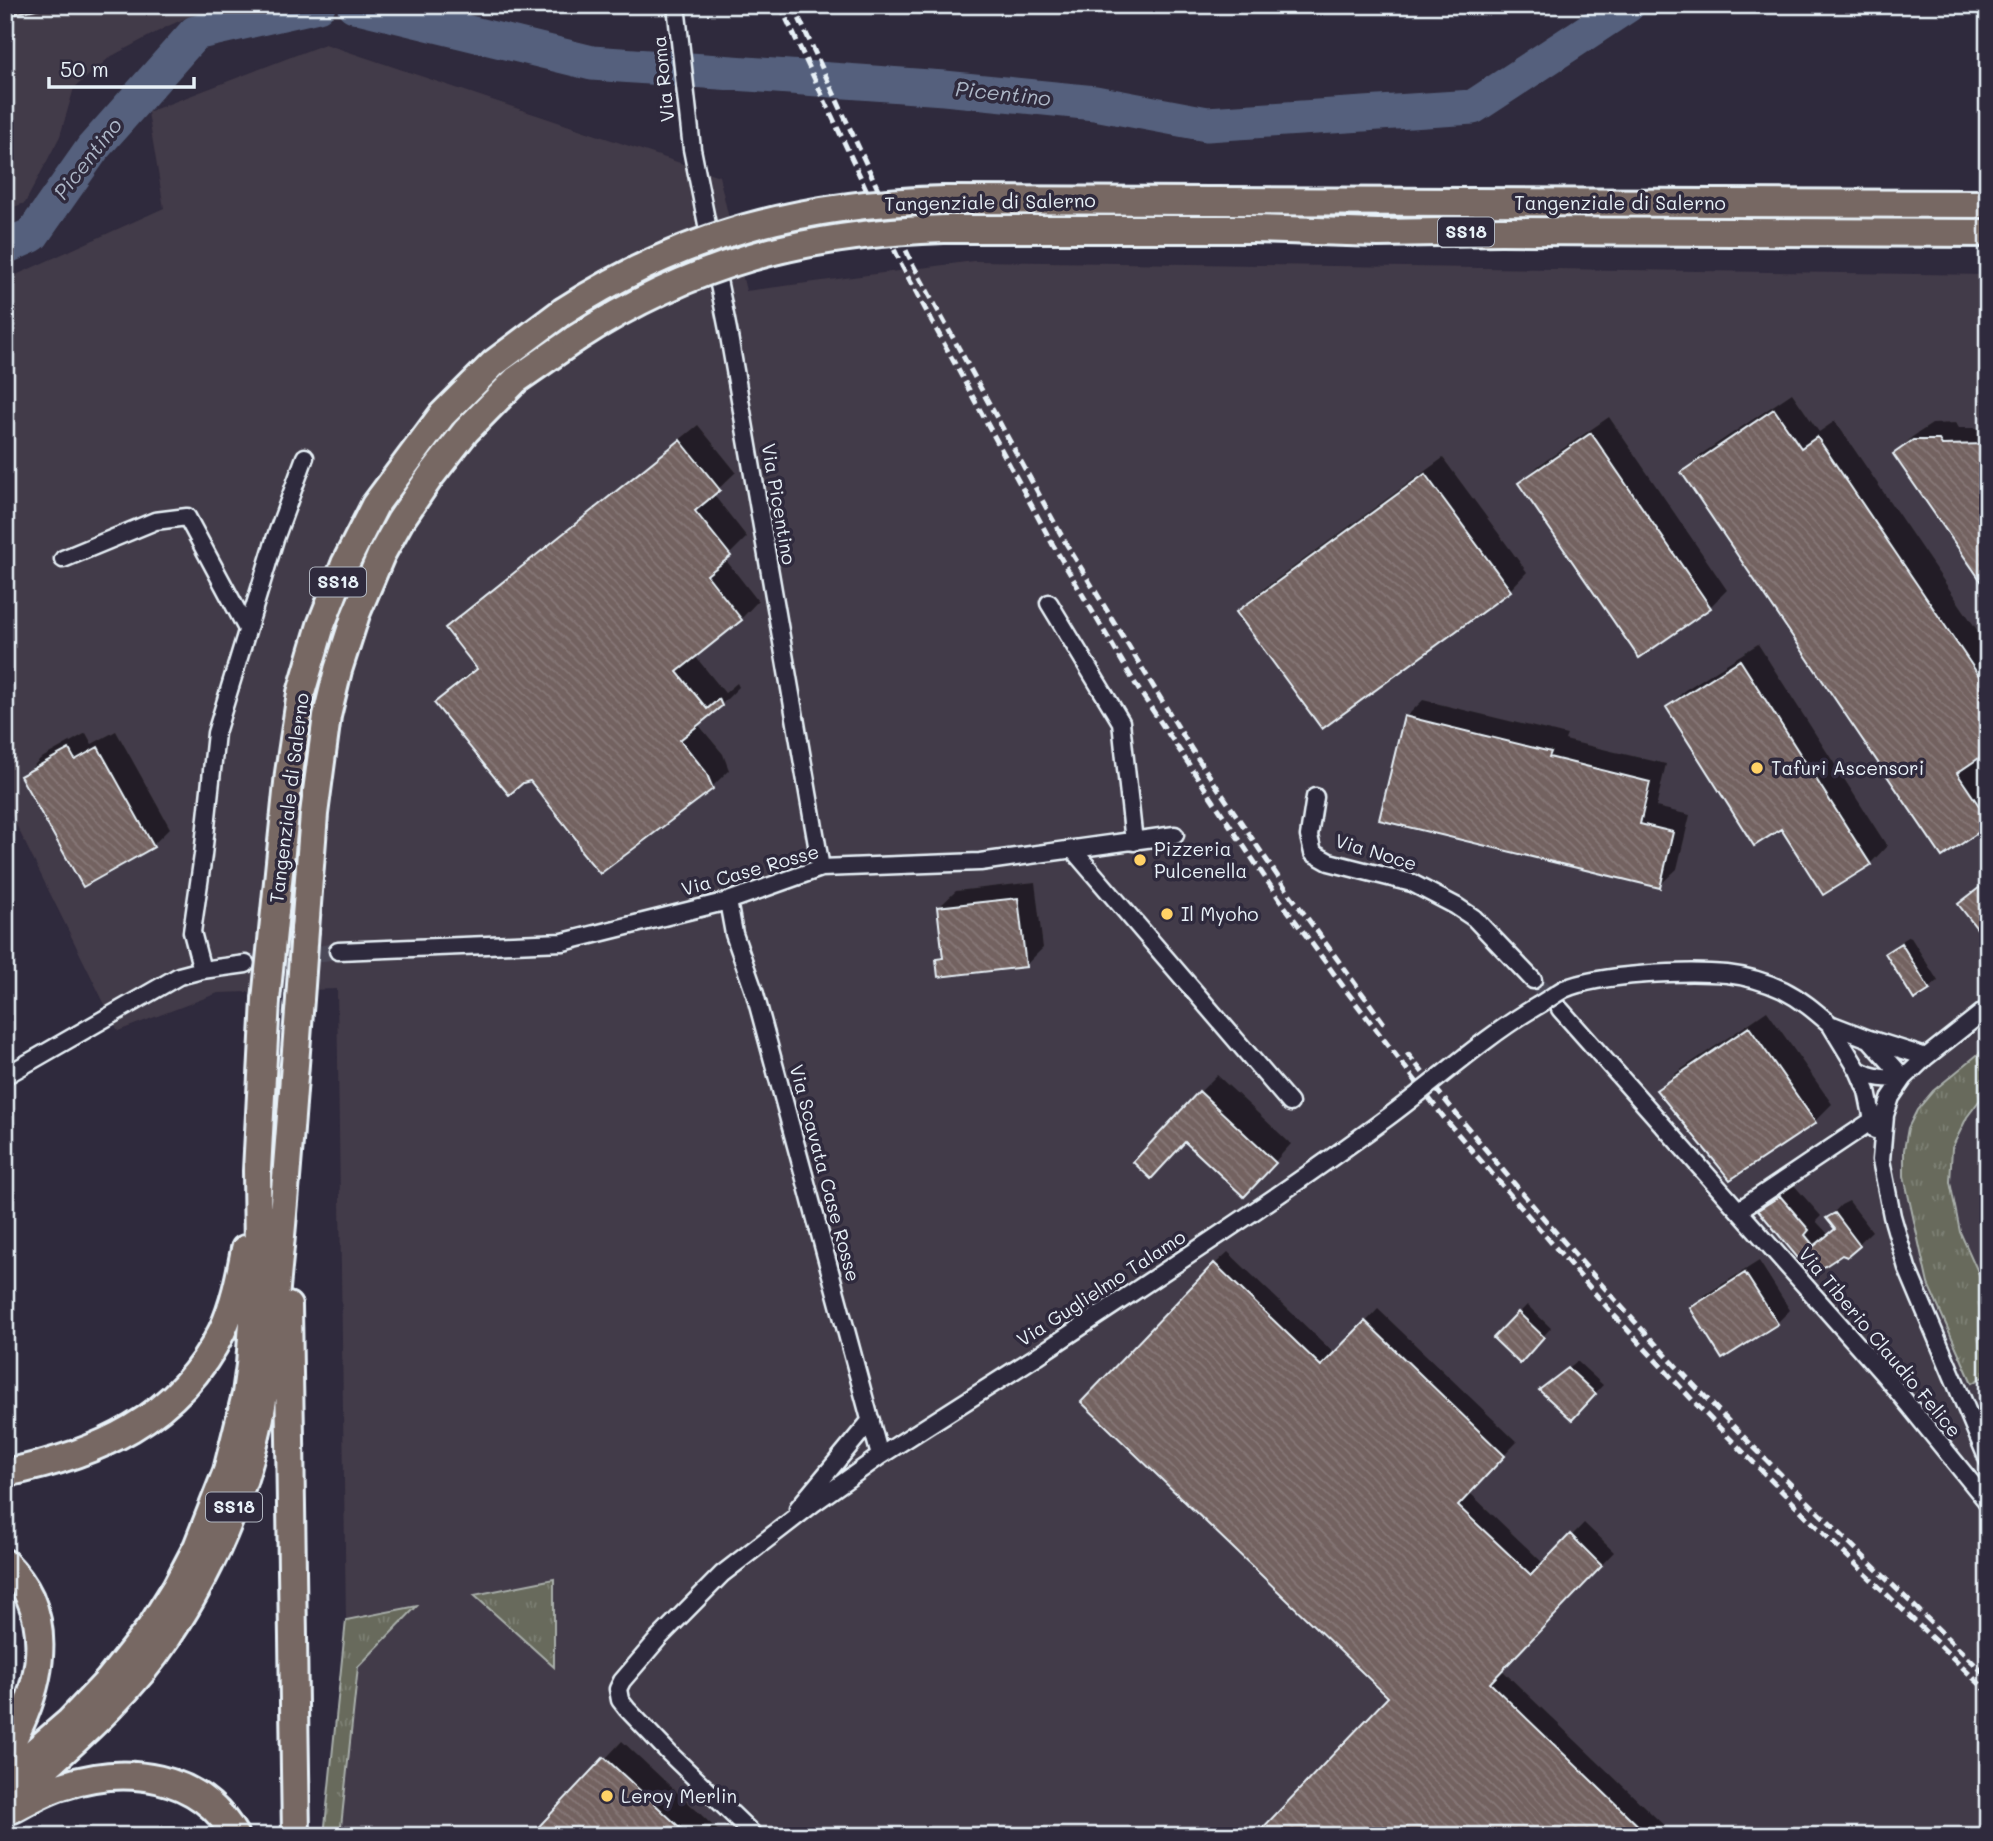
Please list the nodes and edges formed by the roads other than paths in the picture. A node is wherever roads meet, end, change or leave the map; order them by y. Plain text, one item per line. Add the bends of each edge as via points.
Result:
1 (676, 7) edge
2 (692, 149) joint
3 (1988, 204) edge
4 (1988, 233) edge
5 (305, 457) dead end
6 (63, 559) dead end
7 (1049, 603) dead end
8 (247, 629) junction
9 (1315, 797) dead end
10 (1175, 835) dead end
11 (1134, 842) junction
12 (1073, 850) junction
13 (821, 868) junction
14 (728, 901) junction
15 (338, 951) tunnel mouth
16 (246, 964) tunnel mouth
17 (202, 970) junction
18 (1533, 981) tunnel mouth
19 (1988, 1008) edge
20 (1560, 1009) tunnel mouth
21 (1830, 1024) junction
22 (1869, 1039) junction
23 (1926, 1057) junction
24 (1858, 1070) junction
25 (5, 1076) edge
26 (1904, 1078) junction
27 (1290, 1103) dead end
28 (1873, 1120) junction
29 (1881, 1160) junction
30 (257, 1171) junction
31 (286, 1184) junction
32 (1739, 1210) junction
33 (871, 1420) junction
34 (880, 1456) junction
35 (1988, 1460) edge
36 (5, 1473) edge
37 (1988, 1503) edge
38 (781, 1528) junction
39 (5, 1563) edge
40 (5, 1753) edge
41 (5, 1777) edge
42 (5, 1804) edge
43 (5, 1814) edge
44 (235, 1836) edge
45 (296, 1836) edge
46 (755, 1836) edge

1 - 2 street, Via Roma
2 - 13 street, Via Picentino
3 - 30 highway, Tangenziale di Salerno / SS18, bridge via 882,202 767,221 686,247 587,296 494,363 442,415 375,505 321,625 301,693 289,773 266,1000
4 - 31 highway, Tangenziale di Salerno / SS18, bridge via 895,231 774,249 697,274 613,314 516,380 466,431 400,521 356,614 327,716 314,814
5 - 8 street
6 - 8 street via 155,521 187,517
7 - 11 street via 1121,722
8 - 17 street via 216,733 192,932
9 - 18 street, Via Noce via 1309,836 1313,853 1329,862 1412,883 1456,906 1474,918
10 - 11 street, Via Case Rosse
11 - 12 street, Via Case Rosse
12 - 13 street, Via Case Rosse via 980,862
12 - 27 street
13 - 14 street, Via Case Rosse
14 - 15 street, Via Case Rosse via 564,942
14 - 33 street, Via Scavata Case Rosse
16 - 17 street
17 - 25 street via 179,976
19 - 23 street
20 - 32 street
21 - 22 street
21 - 24 street
21 - 34 street, Via Guglielmo Talamo, bridge via 1782,989 1727,974 1637,976 1564,989 1508,1023 1388,1116 1231,1227
22 - 23 street
22 - 26 street
23 - 26 street
24 - 26 street via 1870,1077
24 - 28 street
26 - 29 street via 1885,1115
28 - 29 street
28 - 32 street
29 - 35 street via 1907,1268
30 - 36 highway, SS18 via 230,1311 198,1371 162,1409 113,1439 62,1460
30 - 41 highway, Tangenziale di Salerno / SS18 via 258,1254 246,1394 211,1515 176,1587 128,1658 70,1721
31 - 42 highway, Tangenziale di Salerno / SS18 via 265,1388 250,1457 222,1536 191,1598 135,1679
31 - 45 highway, SS18
32 - 37 street, Via Tiberio Claudio Felice via 1885,1376
33 - 34 street, Via Scavata Case Rosse
33 - 38 street
34 - 38 street, Via Guglielmo Talamo
38 - 46 street, Via Guglielmo Talamo via 722,1574 658,1639 618,1689 620,1700 636,1718
39 - 40 highway via 30,1598 40,1639 33,1690
43 - 44 highway via 61,1786 130,1775 161,1779 189,1790 212,1805

